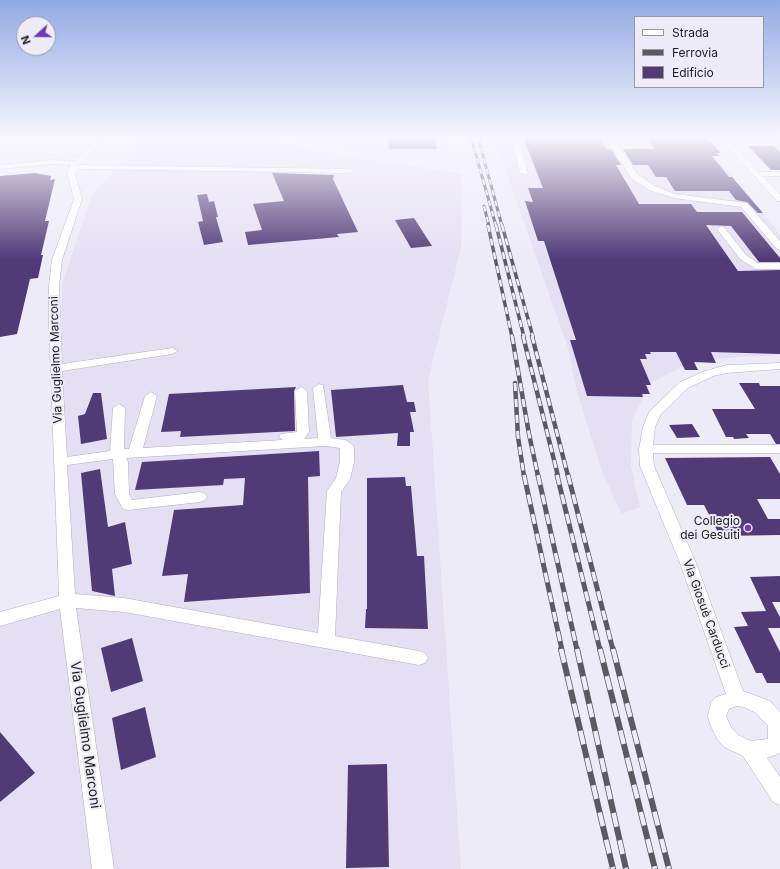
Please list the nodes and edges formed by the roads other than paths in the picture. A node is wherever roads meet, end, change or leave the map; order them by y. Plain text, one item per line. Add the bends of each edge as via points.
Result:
1 (75, 178) edge
2 (636, 178) edge
3 (760, 178) edge
4 (780, 199) edge
5 (721, 229) dead end
6 (780, 247) edge
7 (780, 266) edge
8 (172, 351) dead end
9 (780, 366) edge
10 (56, 368) junction
11 (319, 388) dead end
12 (301, 391) dead end
13 (151, 396) dead end
14 (119, 408) dead end
15 (325, 442) junction
16 (137, 449) junction
17 (646, 449) junction
18 (780, 450) edge
19 (117, 454) junction
20 (60, 462) junction
21 (200, 497) dead end
22 (67, 600) junction
23 (0, 619) edge
24 (326, 642) junction
25 (419, 658) dead end
26 (737, 698) junction
27 (775, 716) edge
28 (750, 750) junction
29 (780, 795) edge
30 (103, 869) edge

1 - 10 street, Via Guglielmo Marconi via 78,199 76,209 57,260 54,294
2 - 6 street via 652,188 674,196 744,205
3 - 4 street
5 - 7 street via 743,257 756,266
8 - 10 street
9 - 17 street, Via Giosuè Carducci via 727,369 709,373 684,385 655,412 649,427
10 - 20 street, Via Guglielmo Marconi
11 - 15 street
12 - 16 street via 303,432 300,436
13 - 16 street
14 - 19 street
15 - 16 street
15 - 24 street via 347,446 343,480 334,491
16 - 19 street
17 - 18 street
17 - 26 street, Via Giosuè Carducci via 650,473 688,563
19 - 20 street
19 - 21 street via 121,462 122,494 128,505
20 - 22 street, Via Guglielmo Marconi
22 - 23 street
22 - 24 street via 124,605
22 - 30 street, Via Guglielmo Marconi
24 - 25 street
26 - 27 street via 755,702
26 - 28 street via 722,703 717,716 719,724 731,740
27 - 28 street via 778,738 775,744 769,749
28 - 29 street

